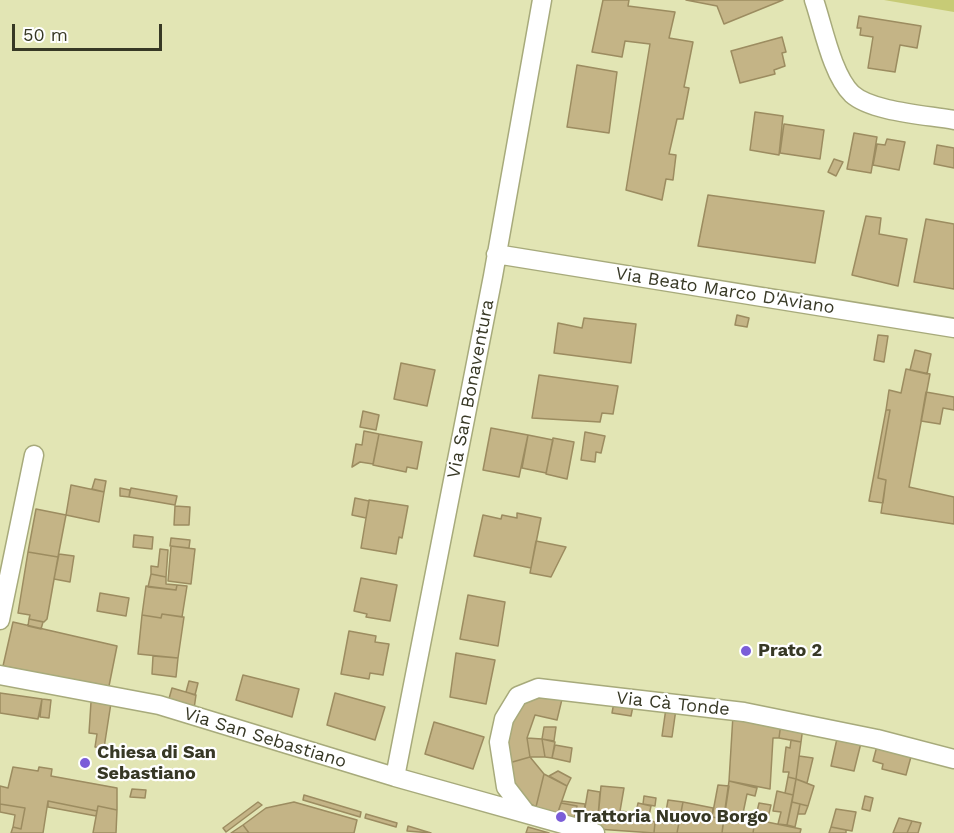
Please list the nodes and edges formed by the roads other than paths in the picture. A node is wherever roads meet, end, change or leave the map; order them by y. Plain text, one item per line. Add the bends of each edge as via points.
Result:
1 (542, 0) edge
2 (814, 0) edge
3 (954, 120) edge
4 (496, 254) junction
5 (954, 328) edge
6 (34, 455) dead end
7 (0, 620) edge
8 (0, 675) edge
9 (954, 759) edge
10 (395, 777) junction
11 (526, 813) junction
12 (595, 833) edge

1 - 4 street, Via San Bonaventura
2 - 3 street via 839,77 853,95 889,109
4 - 5 street, Via Beato Marco D'Aviano
4 - 10 street, Via San Bonaventura
6 - 7 street
8 - 10 street, Via San Sebastiano via 159,705
9 - 11 street, Via Cà Tonde via 744,712 537,688 518,696 504,719 499,742 506,787
10 - 11 street, Via San Sebastiano
11 - 12 street, Via San Sebastiano

